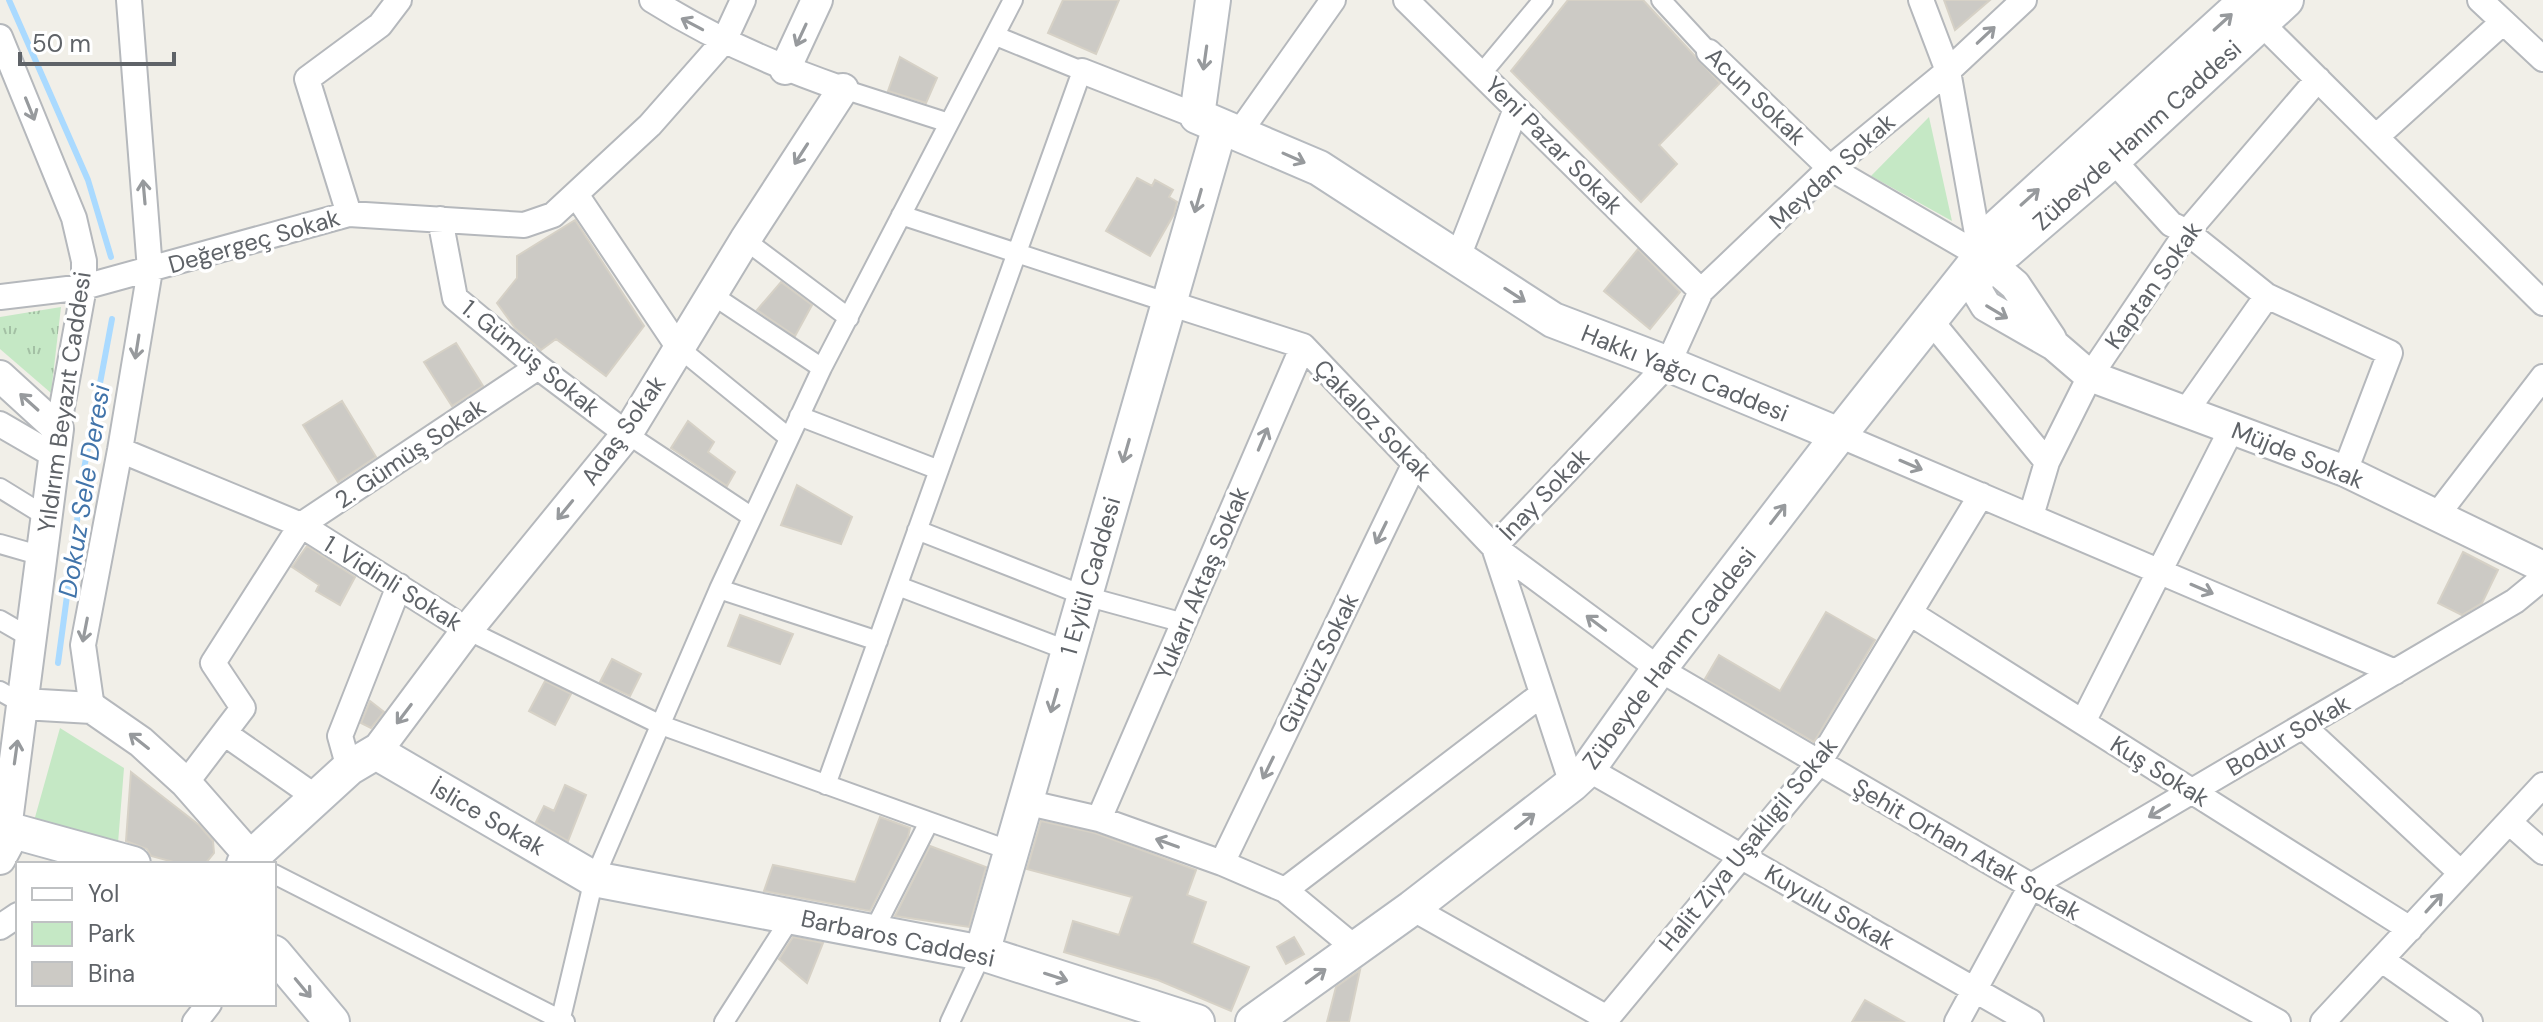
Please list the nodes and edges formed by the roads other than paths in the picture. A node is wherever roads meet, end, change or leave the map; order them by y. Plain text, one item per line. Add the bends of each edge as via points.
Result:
1 (129, 0) edge
2 (399, 0) edge
3 (652, 0) edge
4 (743, 0) edge
5 (817, 0) edge
6 (1013, 0) edge
7 (1213, 0) edge
8 (1333, 0) edge
9 (1406, 0) edge
10 (1543, 0) edge
11 (1661, 0) edge
12 (1921, 0) edge
13 (2024, 0) edge
14 (2286, 0) edge
15 (2480, 0) edge
16 (2254, 11) edge
17 (2503, 22) junction
18 (996, 36) junction
19 (0, 37) edge
20 (724, 41) junction
21 (1709, 52) joint
22 (2543, 59) edge
23 (785, 69) junction
24 (1082, 71) junction
25 (1948, 71) junction
26 (1482, 73) junction
27 (2318, 79) junction
28 (843, 89) junction
29 (1516, 109) junction
30 (949, 123) junction
31 (1218, 125) junction
32 (2376, 137) junction
33 (2113, 160) junction
34 (1830, 168) junction
35 (577, 196) junction
36 (349, 214) junction
37 (901, 215) junction
38 (440, 219) junction
39 (2187, 232) junction
40 (745, 240) junction
41 (1017, 253) junction
42 (1981, 256) junction
43 (1458, 257) junction
44 (150, 270) junction
45 (84, 287) junction
46 (1701, 291) junction
47 (711, 294) junction
48 (2267, 296) junction
49 (0, 297) edge
50 (1169, 303) junction
51 (2543, 303) edge
52 (849, 318) junction
53 (1931, 321) junction
54 (1303, 346) junction
55 (679, 348) junction
56 (1668, 364) junction
57 (538, 367) junction
58 (822, 368) junction
59 (0, 376) edge
60 (2090, 376) junction
61 (2543, 377) edge
62 (2186, 411) junction
63 (799, 416) junction
64 (0, 424) edge
65 (2232, 428) junction
66 (627, 434) junction
67 (1839, 435) junction
68 (788, 437) junction
69 (57, 442) junction
70 (120, 450) junction
71 (2047, 462) junction
72 (1415, 463) junction
73 (939, 470) junction
74 (2345, 471) junction
75 (0, 488) edge
76 (1981, 495) junction
77 (2437, 515) junction
78 (2031, 516) junction
79 (47, 517) junction
80 (752, 517) junction
81 (301, 525) junction
82 (917, 530) junction
83 (0, 544) edge
84 (1494, 547) junction
85 (42, 556) junction
86 (2543, 567) edge
87 (2160, 571) junction
88 (2543, 578) edge
89 (399, 586) junction
90 (898, 586) junction
91 (719, 589) junction
92 (1085, 596) junction
93 (1910, 613) junction
94 (0, 620) edge
95 (1184, 623) junction
96 (467, 630) junction
97 (31, 638) junction
98 (878, 641) junction
99 (1069, 651) junction
100 (1659, 669) junction
101 (2395, 672) junction
102 (1542, 694) junction
103 (11, 697) edge
104 (92, 708) junction
105 (2083, 722) junction
106 (661, 725) junction
107 (2303, 726) junction
108 (224, 733) junction
109 (369, 759) junction
110 (1818, 764) junction
111 (1580, 777) junction
112 (186, 783) junction
113 (826, 785) junction
114 (2543, 785) edge
115 (2192, 791) junction
116 (317, 798) junction
117 (1025, 802) junction
118 (1099, 819) junction
119 (929, 822) junction
120 (2509, 822) junction
121 (2, 838) edge
122 (1011, 851) junction
123 (2543, 852) edge
124 (1740, 856) junction
125 (113, 861) edge
126 (257, 862) edge
127 (264, 862) edge
128 (265, 862) edge
129 (1222, 863) junction
130 (2461, 873) junction
131 (276, 874) edge
132 (594, 879) junction
133 (2031, 886) junction
134 (1285, 890) junction
135 (1412, 908) junction
136 (792, 916) junction
137 (2410, 929) junction
138 (873, 932) junction
139 (1355, 948) junction
140 (982, 953) junction
141 (276, 955) edge
142 (2382, 960) junction
143 (1975, 990) junction
144 (207, 1006) edge
145 (1605, 1020) edge
146 (562, 1021) edge
147 (195, 1022) edge
148 (332, 1022) edge
149 (724, 1022) edge
150 (950, 1022) edge
151 (1197, 1022) edge
152 (1253, 1022) edge
153 (1957, 1022) edge
154 (2031, 1022) edge
155 (2278, 1022) edge
156 (2323, 1022) edge
157 (2470, 1022) edge

44 -> 1 street
2 - 36 street via 380,25 307,79
20 -> 3 street
4 - 20 street, Değergeç Sokak
5 -> 23 street
6 - 18 street
7 -> 31 main road, 1 Eylül Caddesi
8 - 31 street
9 - 26 street, Yeni Pazar Sokak
10 - 26 street
11 - 21 street, Acun Sokak
12 - 25 street
25 -> 13 street, Meydan Sokak
14 - 16 main road, Zübeyde Hanım Caddesi
15 - 17 street
16 - 27 street
16 - 33 main road, Zübeyde Hanım Caddesi
42 -> 16 main road, Zübeyde Hanım Caddesi via 1992,232
17 - 22 street
17 - 32 street
18 - 24 street, Hakkı Yağcı Caddesi
18 - 30 street
19 -> 45 street, Yıldırım Beyazıt Caddesi via 74,218
20 - 23 street
20 - 35 street, Değergeç Sokak via 650,125
21 - 34 street, Acun Sokak
23 - 28 street
24 - 31 street, Hakkı Yağcı Caddesi
24 - 41 street
25 - 34 street, Meydan Sokak
25 - 42 street
26 - 29 street, Yeni Pazar Sokak
27 - 32 street
27 - 39 street, Kaptan Sokak
28 - 30 street
28 -> 40 street, Adaş Sokak
29 - 43 street
29 - 46 street, Yeni Pazar Sokak
30 - 37 street
31 -> 43 main road, Hakkı Yağcı Caddesi via 1319,168
31 -> 50 main road, 1 Eylül Caddesi
32 - 51 street
33 - 39 street via 2171,224
33 - 42 main road, Zübeyde Hanım Caddesi via 2007,251
34 - 42 street, Acun Sokak
34 - 46 street, Meydan Sokak
35 - 38 street, Değergeç Sokak via 553,215 524,225
35 - 55 street
36 - 38 street, Değergeç Sokak
36 - 44 street, Değergeç Sokak
37 - 41 street, Çakaloz Sokak
37 - 52 street
38 - 57 street, 1. Gümüş Sokak via 455,298
39 - 48 street
39 - 60 street, Kaptan Sokak
40 - 47 street, Adaş Sokak
40 - 52 street
41 - 50 street, Çakaloz Sokak
41 - 73 street
42 - 53 main road, Zübeyde Hanım Caddesi
42 - 60 street, Müjde Sokak via 2015,285 2054,345
43 -> 56 main road, Hakkı Yağcı Caddesi via 1553,320
44 - 45 street, Değergeç Sokak
44 -> 70 street
45 - 49 street, Değergeç Sokak
45 - 69 street, Yıldırım Beyazıt Caddesi
46 - 56 street, Meydan Sokak
47 - 55 street, Adaş Sokak
47 - 58 street
48 - 62 street
48 - 74 street via 2390,353
50 - 54 street, Çakaloz Sokak
50 -> 92 main road, 1 Eylül Caddesi
52 - 58 street
53 - 67 main road, Zübeyde Hanım Caddesi
53 - 71 street
54 - 72 street, Çakaloz Sokak
95 -> 54 street, Yukarı Aktaş Sokak
55 - 66 street, Adaş Sokak
55 - 68 street
56 - 67 main road, Hakkı Yağcı Caddesi
56 - 84 street, İnay Sokak
57 - 66 street, 1. Gümüş Sokak
57 - 81 street, 2. Gümüş Sokak
58 - 63 street
69 -> 59 street
60 - 62 street, Müjde Sokak
60 - 71 street, Kaptan Sokak
61 - 77 street
62 - 65 street, Müjde Sokak
63 - 68 street
63 - 73 street
64 - 69 street
65 - 74 street, Müjde Sokak
65 - 87 street
66 - 80 street, 1. Gümüş Sokak
66 -> 96 street, Adaş Sokak
67 -> 76 street, Hakkı Yağcı Caddesi
100 -> 67 main road, Zübeyde Hanım Caddesi
68 - 80 street
69 - 79 street, Yıldırım Beyazıt Caddesi
70 - 81 street, 1. Vidinli Sokak
70 -> 104 street via 83,645
71 - 78 street, Kaptan Sokak
72 - 84 street, Çakaloz Sokak
72 -> 129 street, Gürbüz Sokak
73 - 82 street
74 - 77 street, Müjde Sokak
75 - 79 street
76 - 78 street, Hakkı Yağcı Caddesi
76 - 93 street, Halit Ziya Uşaklıgil Sokak
77 - 86 street, Müjde Sokak
78 - 87 street, Hakkı Yağcı Caddesi
79 - 85 street, Yıldırım Beyazıt Caddesi
80 - 91 street
81 - 89 street, 1. Vidinli Sokak
81 - 108 street, 2. Gümüş Sokak via 213,663 243,708
82 - 90 street
82 - 92 street
83 - 85 street
100 -> 84 street, Çakaloz Sokak
84 - 102 street, İnay Sokak
85 - 97 street, Yıldırım Beyazıt Caddesi
87 -> 101 street, Hakkı Yağcı Caddesi
87 - 105 street
88 - 101 street, Bodur Sokak via 2515,601
89 - 96 street, 1. Vidinli Sokak
89 - 109 street via 340,736
90 - 98 street
90 - 99 street
91 - 98 street
91 - 106 street
92 - 95 street
92 - 99 main road, 1 Eylül Caddesi
93 - 105 street, Kuş Sokak
93 - 110 street, Halit Ziya Uşaklıgil Sokak
94 - 97 street
95 - 118 street, Yukarı Aktaş Sokak
96 - 106 street, 1. Vidinli Sokak
96 -> 109 street, Adaş Sokak
97 - 103 street, Yıldırım Beyazıt Caddesi
98 - 113 street
99 -> 117 main road, 1 Eylül Caddesi
100 - 110 street, Şehit Orhan Atak Sokak
100 - 111 main road, Zübeyde Hanım Caddesi
101 - 107 street, Bodur Sokak
102 - 111 street, İnay Sokak
102 - 134 street
103 - 104 street
121 -> 103 street, Yıldırım Beyazıt Caddesi
112 -> 104 street
105 - 115 street, Kuş Sokak
106 - 113 street, 1. Vidinli Sokak
106 - 132 street
107 - 115 street, Bodur Sokak
107 - 130 street
108 - 112 street, 2. Gümüş Sokak
108 - 116 street
109 - 116 main road
109 - 128 main road
109 - 132 main road, İslice Sokak
110 - 124 street, Halit Ziya Uşaklıgil Sokak
110 - 133 street, Şehit Orhan Atak Sokak
111 - 124 street, Kuyulu Sokak
135 -> 111 main road, Zübeyde Hanım Caddesi
112 - 126 street
113 - 119 street, 1. Vidinli Sokak
114 - 120 street
115 -> 133 street, Bodur Sokak
115 - 137 street, Kuş Sokak
116 - 127 main road
117 - 118 street
117 - 122 main road, 1 Eylül Caddesi
129 -> 118 street
119 - 122 street, 1. Vidinli Sokak
119 - 138 street
120 - 123 street
120 - 130 street
121 - 125 main road
122 - 140 main road, 1 Eylül Caddesi
124 - 143 street, Kuyulu Sokak
124 - 145 street, Halit Ziya Uşaklıgil Sokak
129 - 134 street
137 -> 130 street
131 - 146 street
132 - 136 main road, Barbaros Caddesi
132 - 146 street
133 - 143 street
133 - 155 street, Şehit Orhan Atak Sokak
134 - 139 street
135 - 139 main road, Zübeyde Hanım Caddesi
135 - 145 street
136 - 138 main road, Barbaros Caddesi
136 - 149 street
137 - 142 street
138 - 140 main road, Barbaros Caddesi
152 -> 139 main road, Zübeyde Hanım Caddesi
140 - 150 street, 1 Eylül Caddesi
140 -> 151 main road, Barbaros Caddesi
141 -> 148 main road
142 - 156 street
142 - 157 street
143 - 153 street
143 - 154 street, Kuyulu Sokak
144 - 147 street

